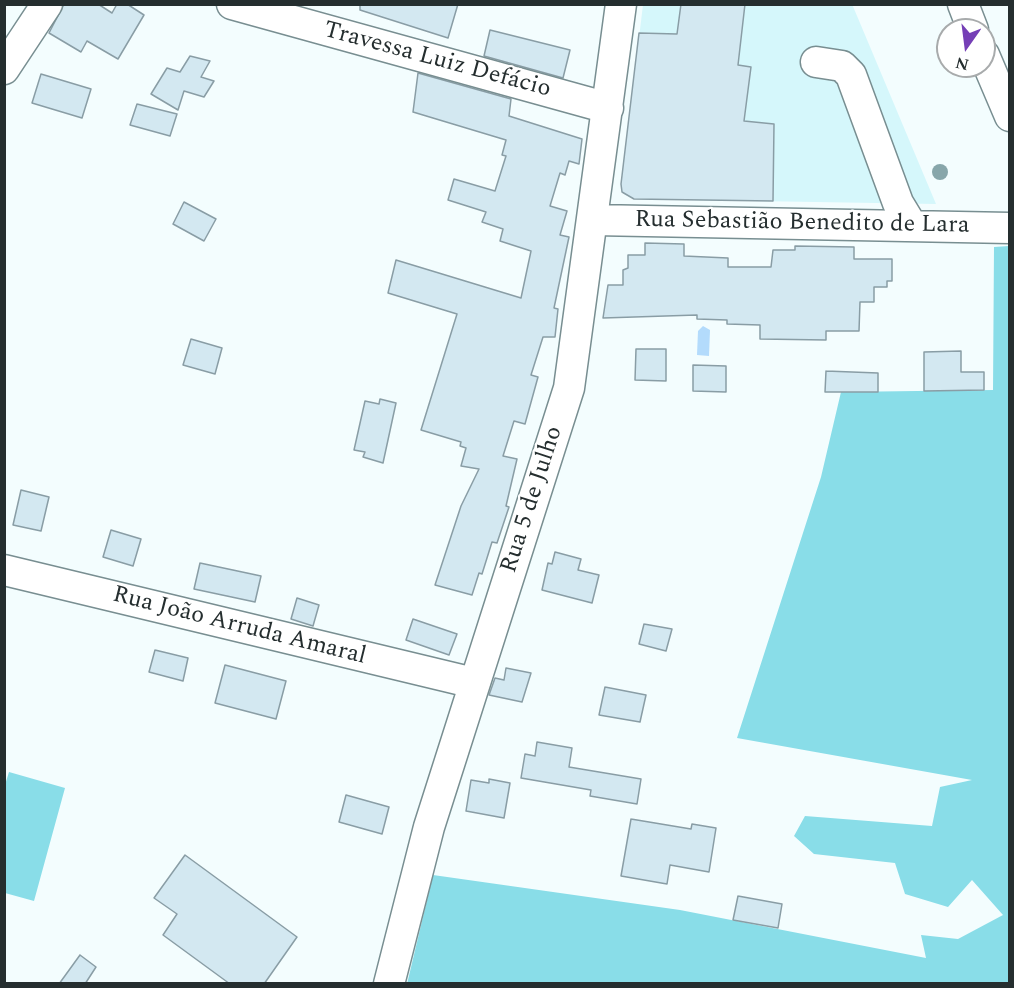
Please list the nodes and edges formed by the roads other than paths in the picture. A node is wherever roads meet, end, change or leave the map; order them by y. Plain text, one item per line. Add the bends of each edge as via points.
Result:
1 (46, 4) edge
2 (232, 4) edge
3 (621, 4) edge
4 (963, 4) edge
5 (308, 14) edge
6 (969, 18) edge
7 (816, 62) dead end
8 (4, 69) edge
9 (994, 78) edge
10 (608, 108) junction
11 (1010, 116) edge
12 (594, 220) junction
13 (912, 226) junction
14 (1010, 228) edge
15 (4, 570) edge
16 (474, 683) junction
17 (389, 984) edge

1 - 8 street
2 - 5 street, Travessa Luiz Defácio
3 - 10 street, Rua 5 de Julho
4 - 6 street
5 - 10 street, Travessa Luiz Defácio
7 - 13 street via 842,66 851,75 898,203
9 - 11 street
10 - 12 street, Rua 5 de Julho
12 - 13 street, Rua Sebastião Benedito de Lara
12 - 16 street, Rua 5 de Julho via 569,388
13 - 14 street, Rua Sebastião Benedito de Lara
15 - 16 street, Rua João Arruda Amaral
16 - 17 street, Rua 5 de Julho via 416,874

